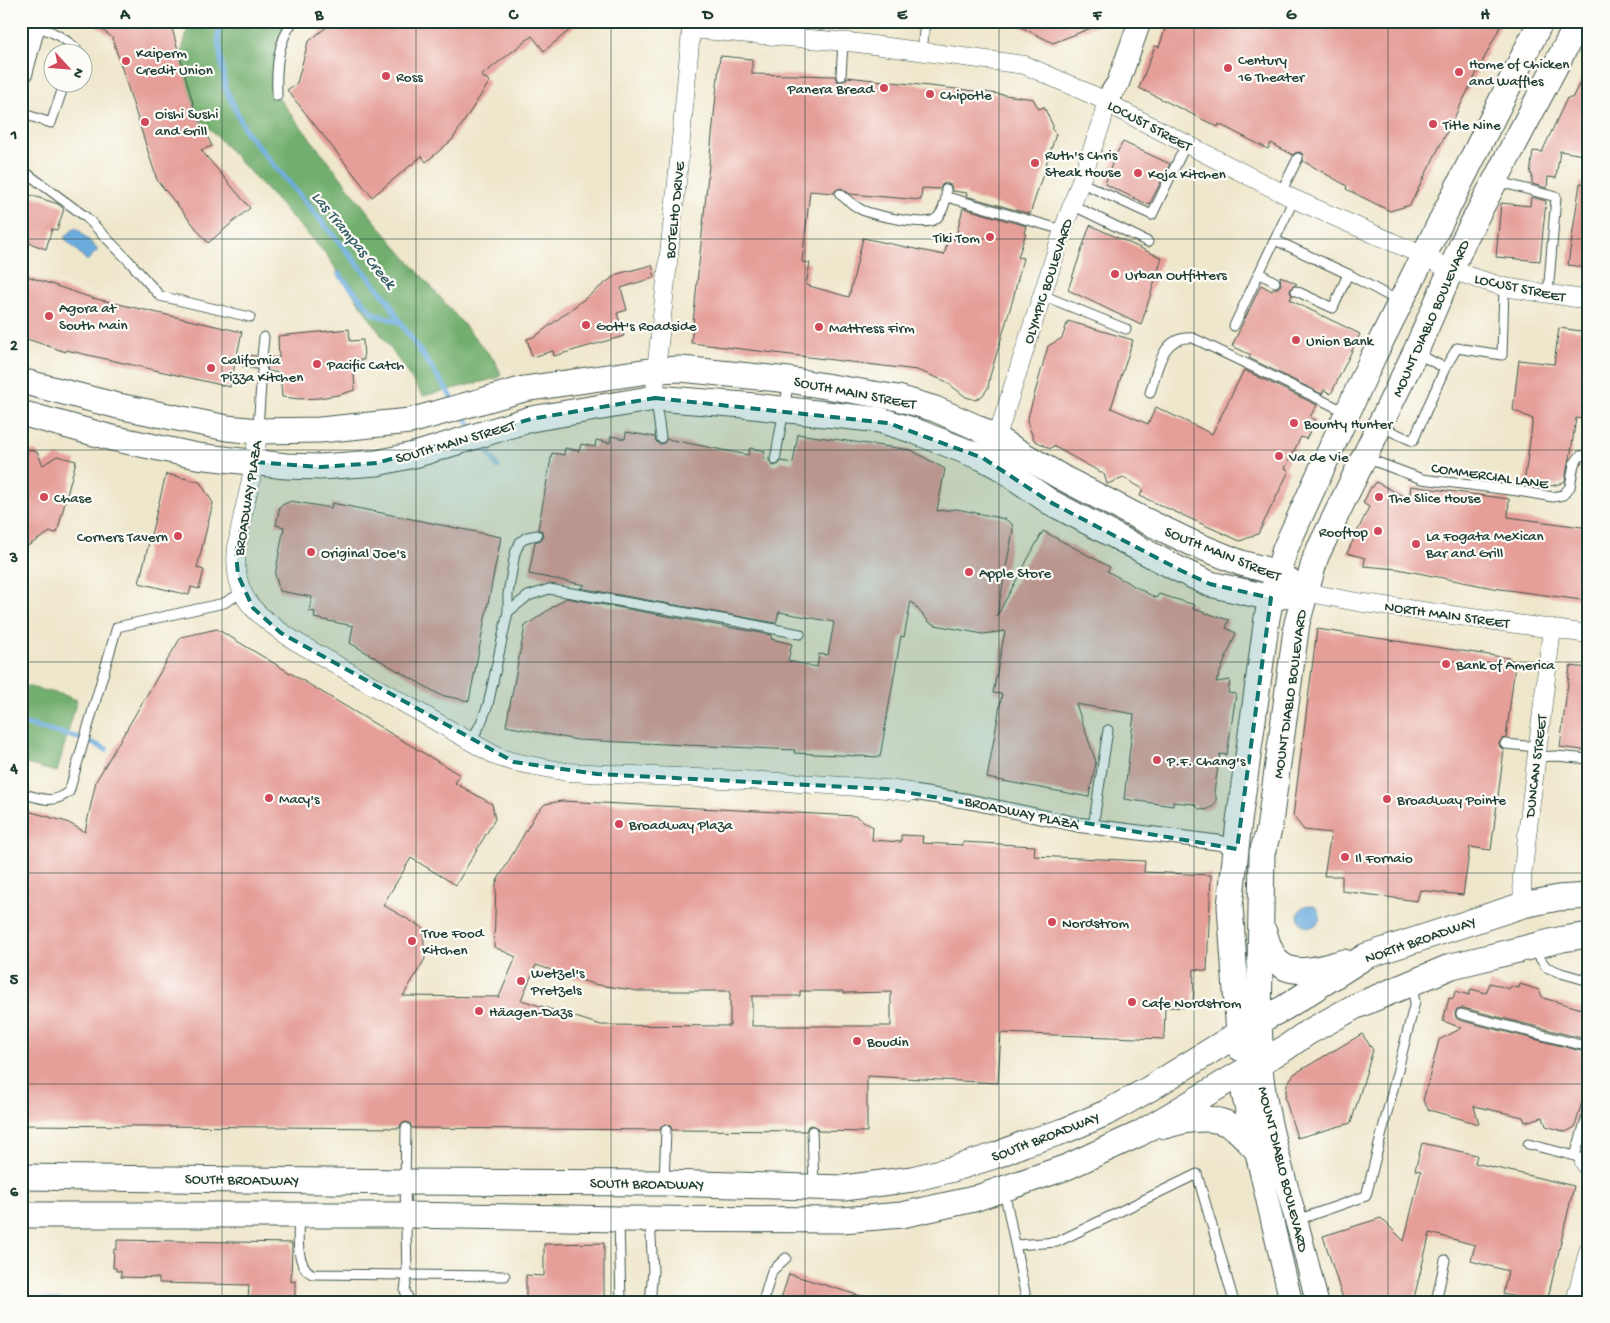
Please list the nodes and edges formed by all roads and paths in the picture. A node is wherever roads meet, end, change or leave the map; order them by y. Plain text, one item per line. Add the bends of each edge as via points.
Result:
1 (293, 21) edge
2 (925, 21) edge
3 (1127, 21) edge
4 (1140, 21) edge
5 (1541, 21) edge
6 (1579, 21) edge
7 (34, 24) edge
8 (691, 25) edge
9 (66, 42) edge
10 (843, 42) junction
11 (922, 52) junction
12 (21, 74) edge
13 (841, 76) dead end
14 (62, 92) edge
15 (277, 96) dead end
16 (1106, 101) junction
17 (21, 113) edge
18 (1186, 144) junction
19 (1298, 158) dead end
20 (21, 169) edge
21 (1495, 181) junction
22 (1080, 182) junction
23 (840, 194) dead end
24 (1287, 195) junction
25 (1072, 205) junction
26 (1063, 230) junction
27 (1274, 240) junction
28 (1148, 242) dead end
29 (1424, 256) junction
30 (1450, 270) junction
31 (1259, 273) junction
32 (1348, 274) junction
33 (1275, 282) dead end
34 (1504, 287) junction
35 (1296, 291) dead end
36 (1548, 294) junction
37 (1042, 295) junction
38 (1589, 300) edge
39 (1400, 302) junction
40 (250, 317) dead end
41 (1234, 326) dead end
42 (1126, 329) dead end
43 (264, 337) dead end
44 (1415, 353) junction
45 (262, 357) dead end
46 (1445, 368) junction
47 (262, 370) dead end
48 (656, 370) junction
49 (789, 380) junction
50 (21, 381) edge
51 (1150, 393) dead end
52 (655, 398) junction
53 (783, 410) junction
54 (1346, 412) junction
55 (21, 413) edge
56 (1380, 427) junction
57 (258, 431) junction
58 (661, 438) dead end
59 (989, 448) junction
60 (1589, 455) edge
61 (1363, 457) junction
62 (775, 460) dead end
63 (255, 462) junction
64 (537, 535) dead end
65 (1278, 573) junction
66 (243, 592) junction
67 (1305, 592) junction
68 (1271, 598) junction
69 (508, 612) junction
70 (1552, 628) junction
71 (800, 634) dead end
72 (1589, 634) edge
73 (1108, 730) dead end
74 (471, 742) junction
75 (1505, 744) dead end
76 (1537, 752) junction
77 (1589, 759) edge
78 (910, 792) joint
79 (21, 793) edge
80 (1094, 827) junction
81 (1236, 848) junction
82 (1589, 896) edge
83 (1523, 905) junction
84 (1260, 921) junction
85 (1589, 935) edge
86 (1532, 946) junction
87 (1366, 956) junction
88 (1589, 980) edge
89 (1411, 984) junction
90 (1461, 1014) dead end
91 (1249, 1027) junction
92 (1589, 1047) edge
93 (1251, 1067) junction
94 (1589, 1109) edge
95 (406, 1128) dead end
96 (666, 1130) dead end
97 (812, 1131) dead end
98 (1139, 1134) junction
99 (1528, 1144) dead end
100 (1255, 1148) junction
101 (1582, 1163) edge
102 (21, 1176) edge
103 (405, 1182) junction
104 (664, 1183) junction
105 (814, 1188) junction
106 (1004, 1190) junction
107 (21, 1215) edge
108 (299, 1215) junction
109 (406, 1215) junction
110 (619, 1218) junction
111 (650, 1219) junction
112 (1297, 1220) junction
113 (1016, 1245) junction
114 (1589, 1248) edge
115 (786, 1258) dead end
116 (1445, 1260) dead end
117 (407, 1275) junction
118 (505, 1276) dead end
119 (1025, 1293) dead end
120 (410, 1302) edge
121 (620, 1302) edge
122 (650, 1302) edge
123 (763, 1302) edge
124 (1234, 1302) edge
125 (1291, 1302) edge
126 (1317, 1302) edge
127 (1436, 1302) edge
128 (1575, 1302) edge

1 - 15 lane via 279,51
2 - 11 lane
3 - 16 street, OLYMPIC BOULEVARD via 1107,78
4 - 16 street, OLYMPIC BOULEVARD via 1118,83
5 - 29 main road, MOUNT DIABLO BOULEVARD
6 - 21 main road, MOUNT DIABLO BOULEVARD
7 - 9 lane
7 - 12 street
8 - 10 street, LOCUST STREET
8 - 48 street, BOTELHO DRIVE
10 - 11 street, LOCUST STREET
10 - 13 lane
11 - 16 street, LOCUST STREET via 1025,65
14 - 17 lane via 51,123
16 - 18 street, LOCUST STREET
16 - 22 street, OLYMPIC BOULEVARD via 1102,122
18 - 22 lane via 1152,216
18 - 24 street, LOCUST STREET
19 - 24 lane
20 - 40 lane via 86,217 160,296
21 - 30 main road, MOUNT DIABLO BOULEVARD
21 - 36 lane via 1556,197
22 - 25 street, OLYMPIC BOULEVARD
23 - 26 lane via 863,210 912,222 934,220 941,213 947,193
24 - 27 lane
24 - 29 street, LOCUST STREET
25 - 26 street, OLYMPIC BOULEVARD
25 - 28 lane
26 - 37 street, OLYMPIC BOULEVARD
27 - 31 lane
27 - 32 lane
29 - 30 street, LOCUST STREET
29 - 39 main road, MOUNT DIABLO BOULEVARD
30 - 34 street, LOCUST STREET
30 - 44 main road, MOUNT DIABLO BOULEVARD
31 - 33 lane
31 - 41 lane
32 - 35 lane via 1332,308
32 - 39 lane
34 - 36 street, LOCUST STREET
34 - 46 lane via 1502,355 1457,348
36 - 38 street, LOCUST STREET
37 - 42 lane
37 - 59 street, OLYMPIC BOULEVARD
39 - 54 main road, MOUNT DIABLO BOULEVARD
43 - 45 lane
44 - 46 lane
44 - 56 main road, MOUNT DIABLO BOULEVARD
46 - 56 lane via 1414,441
47 - 57 lane
48 - 49 main road, SOUTH MAIN STREET via 681,369
48 - 52 street, BOTELHO DRIVE
48 - 57 main road, SOUTH MAIN STREET via 524,389 410,421 320,430
49 - 53 lane
49 - 59 main road, SOUTH MAIN STREET via 898,398 935,409 976,427
50 - 57 main road, SOUTH MAIN STREET via 118,406
51 - 54 lane via 1164,352 1171,342 1182,337 1193,338
52 - 53 main road, SOUTH MAIN STREET
52 - 58 lane
52 - 63 main road, SOUTH MAIN STREET via 531,419 418,454 377,463 320,467
53 - 59 main road, SOUTH MAIN STREET via 880,420
53 - 62 lane
54 - 65 main road, MOUNT DIABLO BOULEVARD via 1284,549
55 - 63 main road, SOUTH MAIN STREET via 181,453
56 - 61 main road, MOUNT DIABLO BOULEVARD
57 - 63 street, BROADWAY PLAZA
59 - 65 main road, SOUTH MAIN STREET via 1061,477 1192,543
59 - 68 main road, SOUTH MAIN STREET via 1003,470 1050,502 1210,584
60 - 61 lane, COMMERCIAL LANE via 1580,456 1574,464 1570,487 1563,495 1554,497 1422,479
61 - 67 main road, MOUNT DIABLO BOULEVARD via 1316,556
63 - 66 street, BROADWAY PLAZA via 236,553
64 - 69 lane via 526,537 515,553
65 - 67 main road, SOUTH MAIN STREET
65 - 68 main road, MOUNT DIABLO BOULEVARD
66 - 74 street, BROADWAY PLAZA via 253,608 281,632
66 - 79 lane via 224,603 118,626 69,792 60,799 51,800
67 - 68 main road, SOUTH MAIN STREET
67 - 70 street, NORTH MAIN STREET
67 - 84 main road, MOUNT DIABLO BOULEVARD via 1297,624 1270,830 1262,853
68 - 81 main road, MOUNT DIABLO BOULEVARD
69 - 71 lane via 528,596 549,589 740,618
69 - 74 lane via 488,705
70 - 72 street, NORTH MAIN STREET
70 - 76 street, DUNCAN STREET
73 - 80 lane
74 - 78 street, BROADWAY PLAZA via 514,762 551,770
75 - 76 lane
76 - 77 lane
76 - 83 street, DUNCAN STREET via 1522,878
78 - 80 street, BROADWAY PLAZA
80 - 81 street, BROADWAY PLAZA via 1221,843
81 - 91 main road, MOUNT DIABLO BOULEVARD via 1230,906
82 - 83 main road, NORTH BROADWAY
83 - 87 main road, NORTH BROADWAY
84 - 87 main road via 1277,962 1293,970 1315,969
84 - 91 main road, MOUNT DIABLO BOULEVARD
85 - 86 main road
86 - 88 lane via 1546,967
86 - 89 main road via 1452,966
87 - 91 main road, NORTH BROADWAY
89 - 93 main road via 1354,1007
89 - 112 lane via 1415,1002 1366,1196
90 - 92 lane
91 - 93 main road, MOUNT DIABLO BOULEVARD
91 - 105 main road, SOUTH BROADWAY via 1149,1089 1064,1131 953,1169 912,1179 844,1188
93 - 98 main road
93 - 100 street, MOUNT DIABLO BOULEVARD via 1243,1095
93 - 112 street, MOUNT DIABLO BOULEVARD via 1263,1088 1282,1175
94 - 101 lane
95 - 103 lane
96 - 104 lane
97 - 105 lane
98 - 100 main road via 1180,1120 1204,1118 1232,1126
98 - 106 main road via 1067,1167
99 - 101 lane
100 - 125 street, MOUNT DIABLO BOULEVARD
102 - 103 main road, SOUTH BROADWAY
103 - 104 main road, SOUTH BROADWAY
103 - 109 lane
104 - 105 main road, SOUTH BROADWAY
106 - 111 main road via 974,1200 902,1215 852,1220
106 - 113 lane
107 - 108 main road
108 - 109 main road
108 - 117 lane via 298,1238 307,1272
109 - 110 main road
109 - 117 lane
110 - 111 main road
110 - 121 lane
111 - 122 lane via 653,1271
112 - 126 street, MOUNT DIABLO BOULEVARD
113 - 119 lane
113 - 124 lane via 1058,1242 1197,1174
114 - 128 street
115 - 123 lane via 772,1271
116 - 127 lane
117 - 118 lane
117 - 120 lane via 405,1291

